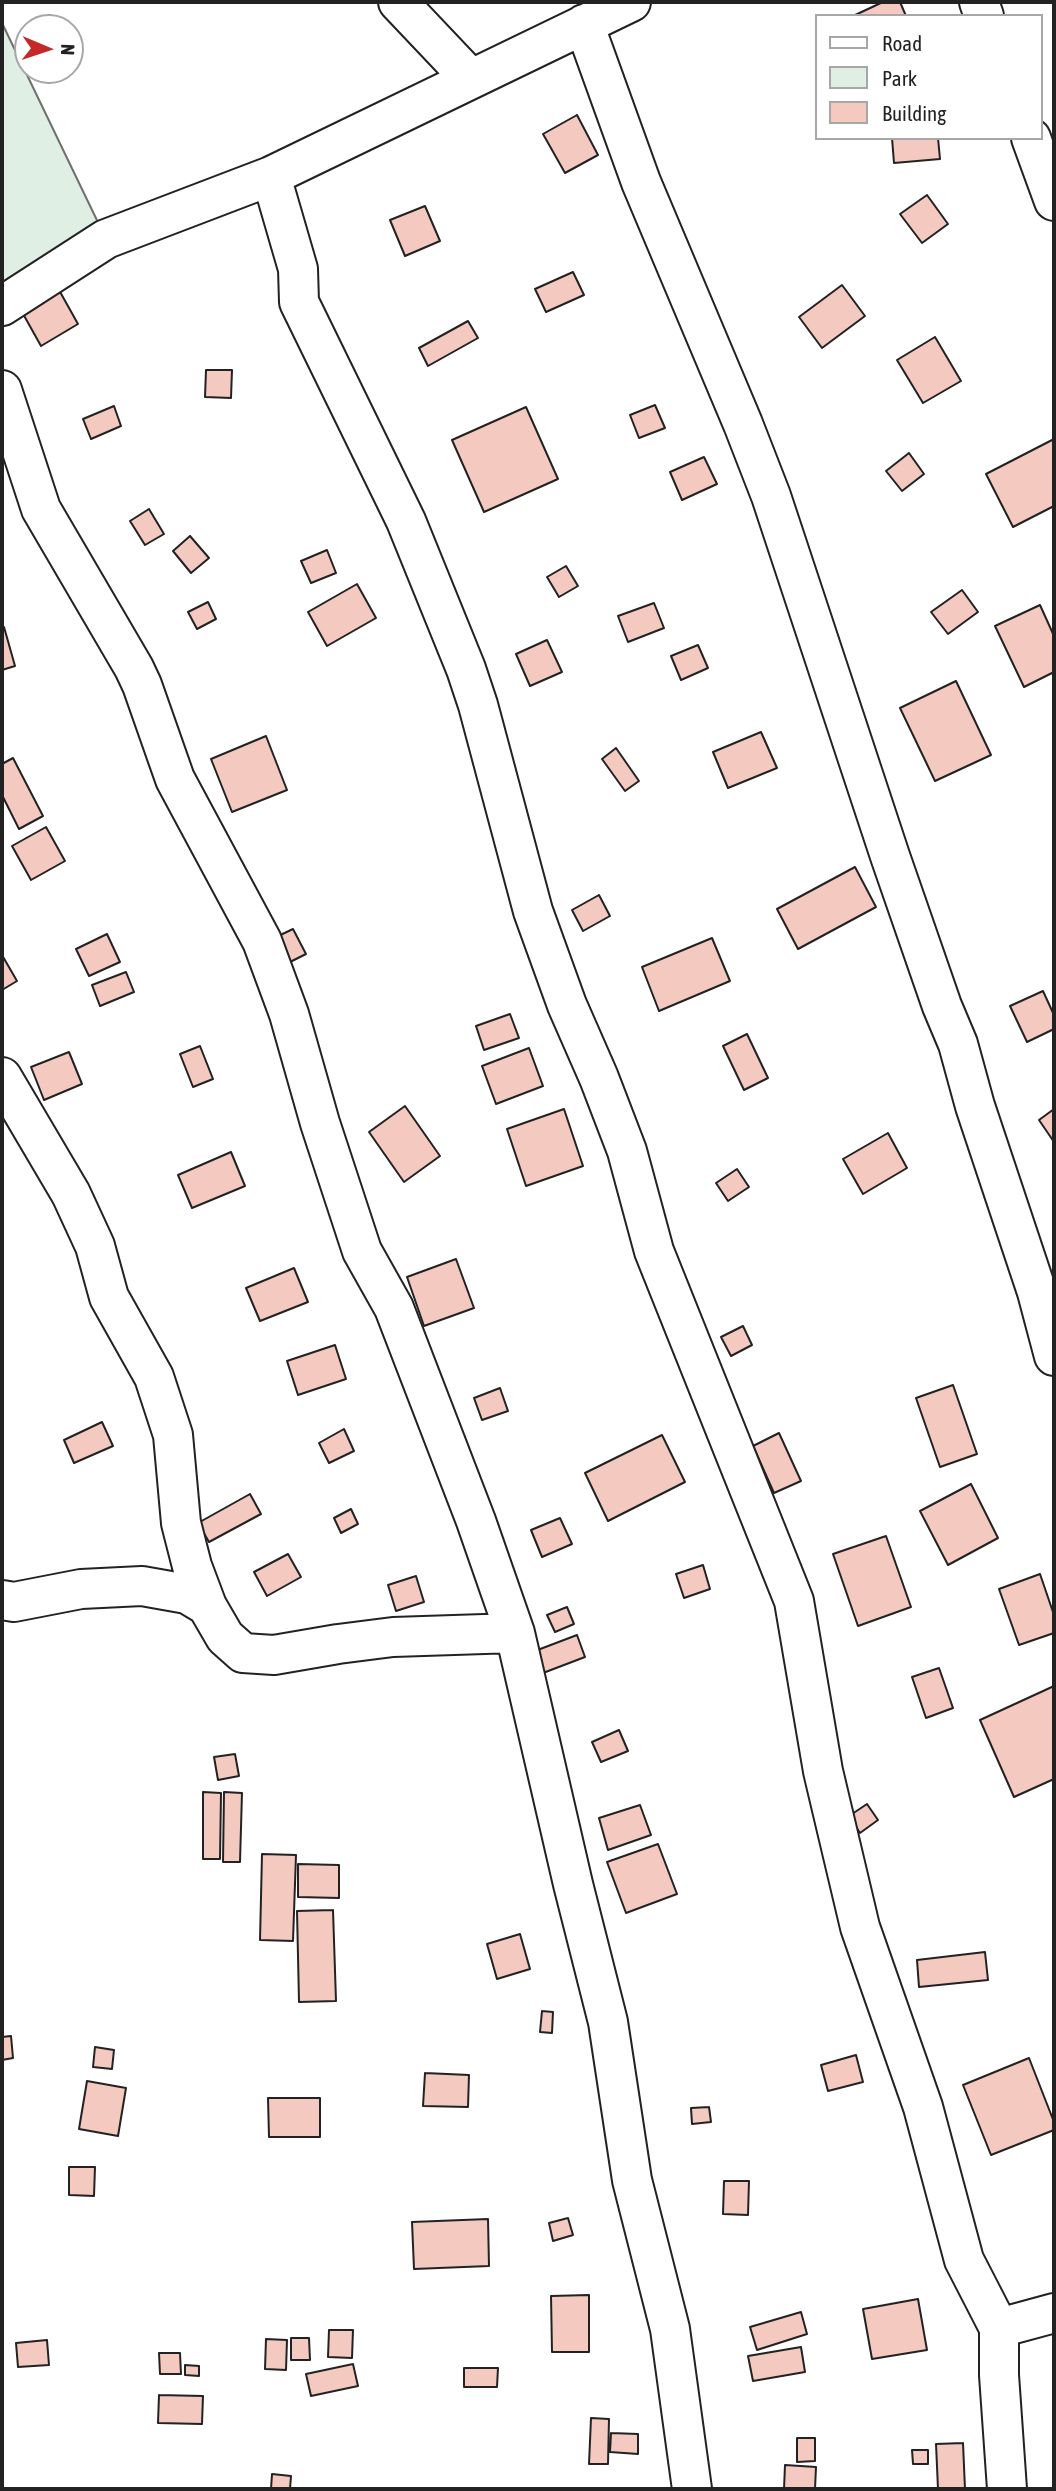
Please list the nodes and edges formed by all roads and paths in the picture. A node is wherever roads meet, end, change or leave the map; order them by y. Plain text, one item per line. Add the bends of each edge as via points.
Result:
1 (398, 2) edge
2 (631, 2) edge
3 (584, 24) junction
4 (470, 78) junction
5 (1032, 140) edge
6 (271, 176) junction
7 (1054, 201) edge
8 (2, 306) edge
9 (2, 390) edge
10 (2, 1077) edge
11 (1054, 1356) edge
12 (2, 1600) edge
13 (207, 1606) junction
14 (515, 1633) junction
15 (1054, 2313) edge
16 (999, 2328) junction
17 (692, 2489) edge
18 (1007, 2489) edge

1 - 4 street
2 - 3 street
3 - 4 street
3 - 11 street via 642,181 771,496 890,856 958,1044
4 - 6 street
5 - 7 street
6 - 8 street via 106,239
6 - 16 street via 298,269 299,302 406,521 466,669 533,911 627,1151 654,1251 794,1601 823,1771 860,1927 923,2107 964,2260
9 - 14 street via 41,509 134,668 175,779 262,941 362,1251 394,1308
10 - 13 street via 71,1194 95,1246 109,1297 154,1377 173,1435 181,1523
12 - 13 street via 142,1586 187,1594
13 - 14 street via 225,1637 243,1653 274,1655 393,1637
14 - 17 street via 608,2022 632,2180 670,2329
15 - 16 street
16 - 18 street

